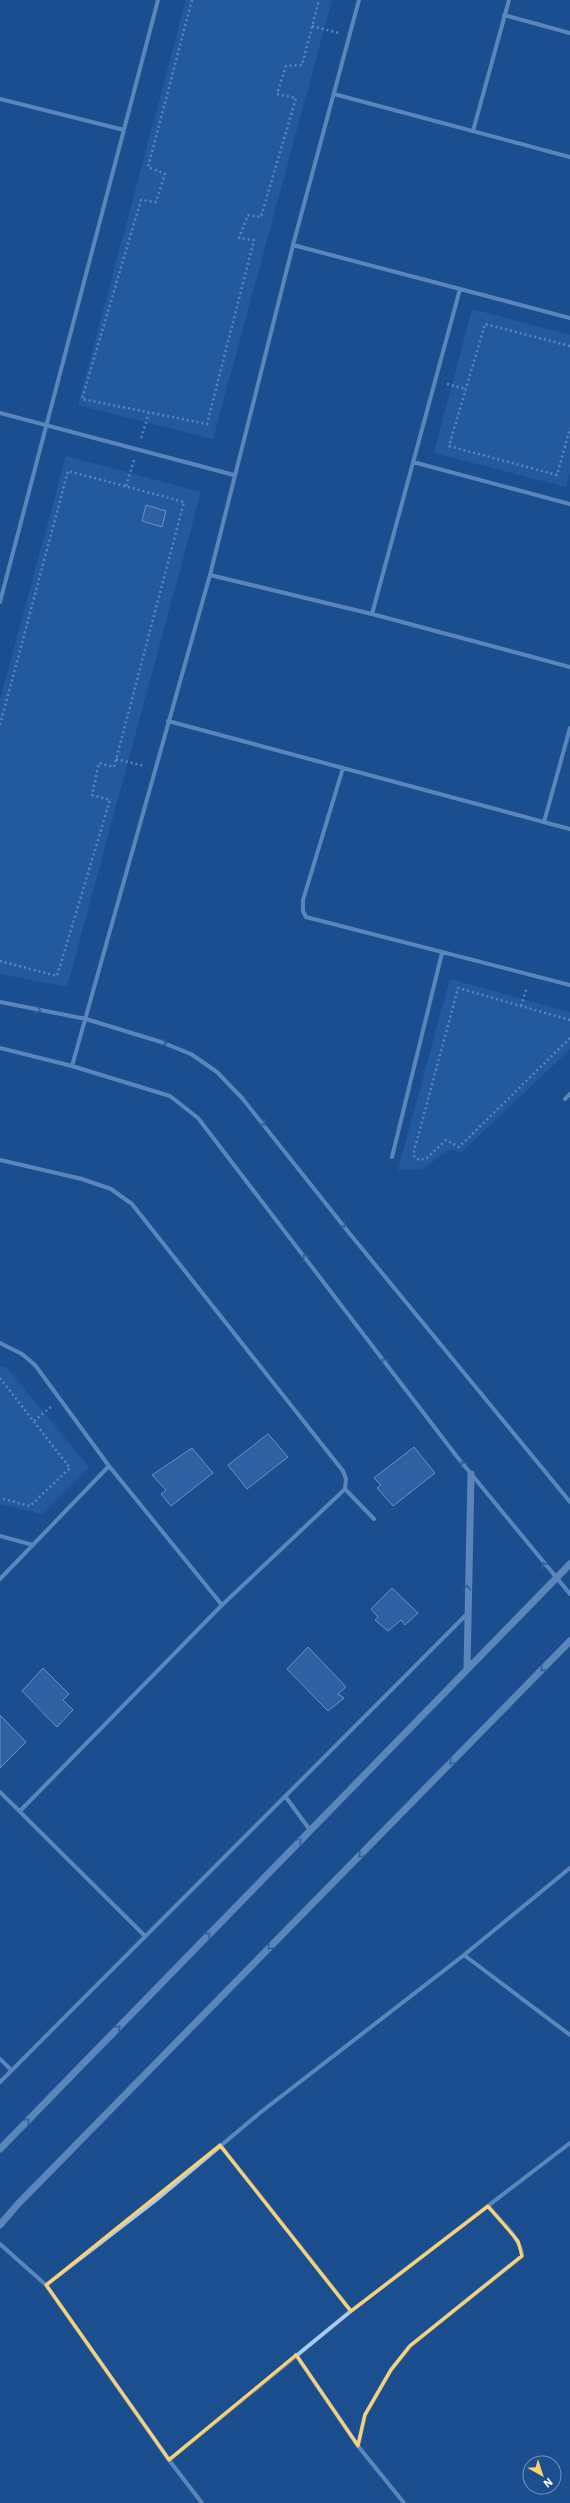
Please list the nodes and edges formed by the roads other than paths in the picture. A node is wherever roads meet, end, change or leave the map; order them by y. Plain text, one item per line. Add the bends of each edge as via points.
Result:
1 (158, 0) edge
2 (359, 0) edge
3 (509, 0) edge
4 (504, 15) junction
5 (570, 33) edge
6 (334, 94) junction
7 (0, 99) edge
8 (124, 130) junction
9 (473, 131) junction
10 (570, 157) edge
11 (293, 245) junction
12 (460, 289) junction
13 (570, 318) edge
14 (0, 412) edge
15 (46, 425) junction
16 (413, 462) junction
17 (234, 475) junction
18 (570, 504) edge
19 (210, 575) junction
20 (0, 602) edge
21 (372, 614) junction
22 (570, 667) edge
23 (168, 721) junction
24 (570, 728) edge
25 (343, 768) junction
26 (544, 822) junction
27 (570, 829) edge
28 (442, 953) junction
29 (570, 985) edge
30 (0, 1002) edge
31 (86, 1019) junction
32 (0, 1048) edge
33 (72, 1066) junction
34 (570, 1094) edge
35 (565, 1099) dead end
36 (392, 1157) dead end
37 (0, 1160) edge
38 (0, 1343) edge
39 (109, 1466) junction
40 (472, 1474) junction
41 (345, 1488) junction
42 (570, 1502) edge
43 (374, 1519) dead end
44 (0, 1536) edge
45 (33, 1546) junction
46 (570, 1564) edge
47 (555, 1578) junction
48 (0, 1579) edge
49 (570, 1594) edge
50 (222, 1605) junction
51 (467, 1614) junction
52 (570, 1641) edge
53 (467, 1669) junction
54 (0, 1792) edge
55 (285, 1796) junction
56 (20, 1811) junction
57 (310, 1830) junction
58 (570, 1868) edge
59 (144, 1935) junction
60 (464, 1955) junction
61 (570, 2035) edge
62 (0, 2059) edge
63 (11, 2070) junction
64 (0, 2082) edge
65 (570, 2143) edge
66 (220, 2145) junction
67 (0, 2149) edge
68 (488, 2206) junction
69 (0, 2225) edge
70 (0, 2244) edge
71 (46, 2285) junction
72 (351, 2312) junction
73 (296, 2355) junction
74 (358, 2446) junction
75 (169, 2460) junction
76 (202, 2503) edge
77 (404, 2503) edge

1 - 8 street
2 - 6 street
3 - 4 street
4 - 5 street
4 - 9 street
6 - 9 street
6 - 11 street
7 - 8 street
8 - 15 street
9 - 10 street
11 - 12 street
11 - 17 street
12 - 13 street
12 - 16 street
14 - 15 street
15 - 17 street
15 - 20 street
16 - 18 street
16 - 21 street
17 - 19 street
19 - 21 street
19 - 23 street
21 - 22 street
23 - 25 street
23 - 31 street
24 - 26 street
25 - 26 street
25 - 28 street via 303,900 302,911 306,917 314,920
26 - 27 street
28 - 29 street
28 - 36 street
30 -> 31 street
31 - 33 street
31 -> 42 street via 191,1054 217,1072 242,1098
32 - 33 street
40 -> 33 street via 198,1118 170,1096
34 - 35 street
37 - 41 street via 82,1178 111,1189 132,1204 343,1471 346,1479
38 - 39 street via 22,1354 35,1365
39 - 45 street
39 - 50 street
47 -> 40 street
51 -> 40 street
41 - 43 street
41 - 50 street
44 - 45 street
45 - 48 street
46 - 47 street
47 - 49 street
47 - 53 street
50 - 56 street
51 - 53 street
51 - 55 street
52 -> 69 street
53 - 57 street
54 - 56 street
55 - 57 street
55 - 59 street
56 - 59 street
67 -> 57 street
58 - 60 street
59 - 63 street
60 - 61 street
60 - 66 street
62 - 63 street
63 - 64 street
65 - 68 street
66 - 71 street via 156,2200
66 - 72 street
68 - 72 street
68 - 74 street via 518,2241 522,2248 522,2256 410,2346 391,2370 365,2415
70 - 71 street
71 - 75 street
72 - 73 street
73 - 74 street
73 - 75 street
74 - 77 street
75 - 76 street

